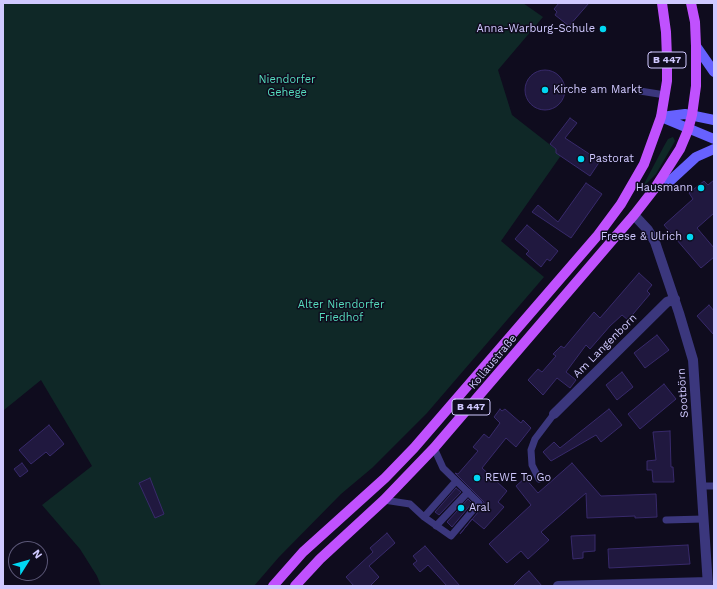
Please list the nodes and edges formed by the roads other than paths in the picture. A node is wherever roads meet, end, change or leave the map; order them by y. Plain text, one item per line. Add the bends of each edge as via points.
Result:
1 (662, 3) edge
2 (691, 3) edge
3 (696, 46) junction
4 (714, 72) edge
5 (640, 91) dead end
6 (665, 96) junction
7 (692, 115) junction
8 (661, 117) junction
9 (714, 120) edge
10 (688, 130) junction
11 (714, 139) edge
12 (714, 149) edge
13 (655, 188) junction
14 (634, 215) junction
15 (675, 299) junction
16 (554, 414) joint
17 (434, 448) junction
18 (539, 479) dead end
19 (456, 481) junction
20 (701, 486) junction
21 (714, 486) edge
22 (468, 492) junction
23 (384, 500) junction
24 (424, 517) junction
25 (703, 519) junction
26 (666, 520) dead end
27 (436, 526) junction
28 (708, 584) edge
29 (274, 586) edge
30 (294, 586) edge
31 (558, 586) edge

1 - 6 main road, B 447 via 667,45
2 - 3 main road, B 447
3 - 4 main road
3 - 7 main road, B 447 via 696,86
5 - 6 lane
6 - 8 main road, B 447
7 - 8 main road via 674,114
7 - 9 main road
7 - 10 main road, B 447
8 - 10 main road
8 - 29 main road, Kollaustraße / B 447 via 644,164 621,204 598,235 414,448 385,478 303,552
10 - 11 main road
10 - 13 main road, B 447 via 680,149
12 - 13 main road via 696,157 671,180
13 - 14 main road, B 447
14 - 15 street, Sootbörn via 653,238
14 - 17 main road, Kollaustraße / B 447
15 - 16 street, Am Langenborn via 667,302
15 - 20 street, Sootbörn via 693,360
16 - 18 lane via 535,439 531,450 532,465
17 - 19 lane via 443,468
17 - 23 main road, Kollaustraße / B 447
19 - 22 lane
19 - 24 lane
20 - 21 lane
20 - 25 street, Sootbörn
22 - 27 lane
22 - 27 lane via 479,502 451,536
23 - 24 lane via 410,504
23 - 30 main road, Kollaustraße / B 447
24 - 27 lane
25 - 26 lane
25 - 28 street, Sootbörn
28 - 31 street, Sootbörn

